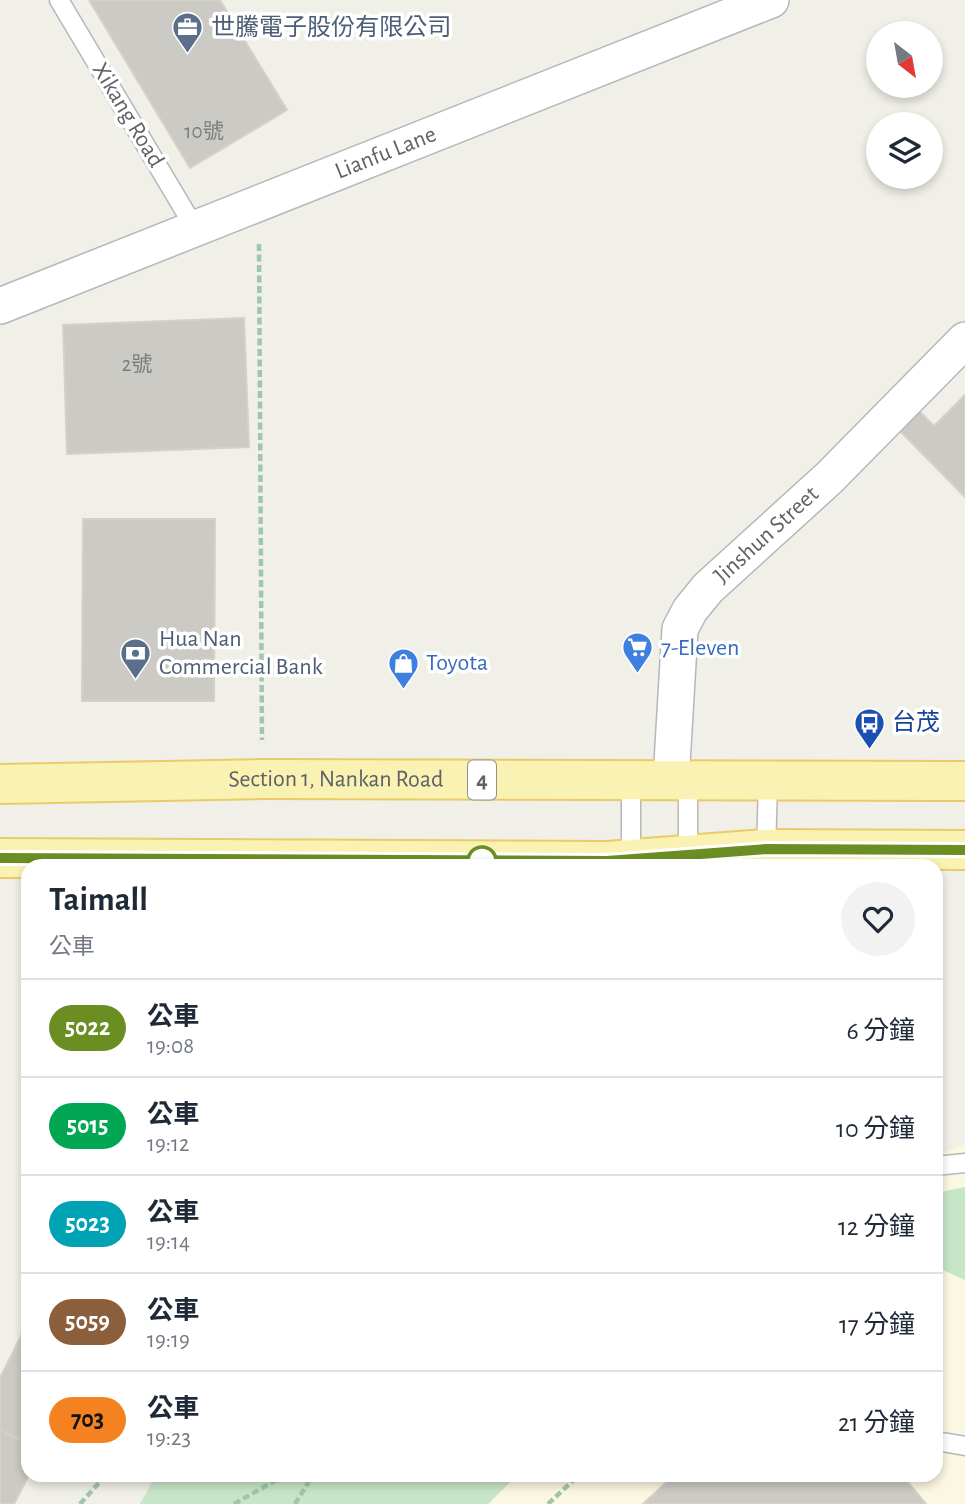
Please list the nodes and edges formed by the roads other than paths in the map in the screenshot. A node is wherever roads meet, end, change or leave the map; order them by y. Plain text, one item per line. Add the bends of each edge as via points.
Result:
1 (59, 0) edge
2 (771, 0) edge
3 (196, 230) junction
4 (0, 306) edge
5 (965, 340) edge
6 (631, 780) junction
7 (679, 780) junction
8 (965, 781) edge
9 (768, 782) junction
10 (0, 784) edge
11 (965, 850) edge
12 (0, 858) edge
13 (766, 858) edge
14 (187, 859) edge
15 (631, 859) edge
16 (687, 859) edge
17 (739, 859) edge
18 (965, 1163) edge
19 (943, 1166) edge
20 (943, 1444) edge
21 (962, 1446) edge

1 - 3 lane, Xikang Road
2 - 3 street, Lianfu Lane
3 - 4 street, Lianfu Lane
5 - 7 street, Jinshun Street via 690,610 680,629
6 - 7 main road, Section 1, Nankan Road / 4
6 - 10 main road, Section 1, Nankan Road / 4
6 - 15 lane
7 - 9 main road, Section 1, Nankan Road / 4
7 - 16 lane
8 - 9 main road, Section 1, Nankan Road / 4
9 - 13 lane
11 - 13 main road
12 - 14 main road
13 - 17 main road
18 - 19 lane
20 - 21 lane

